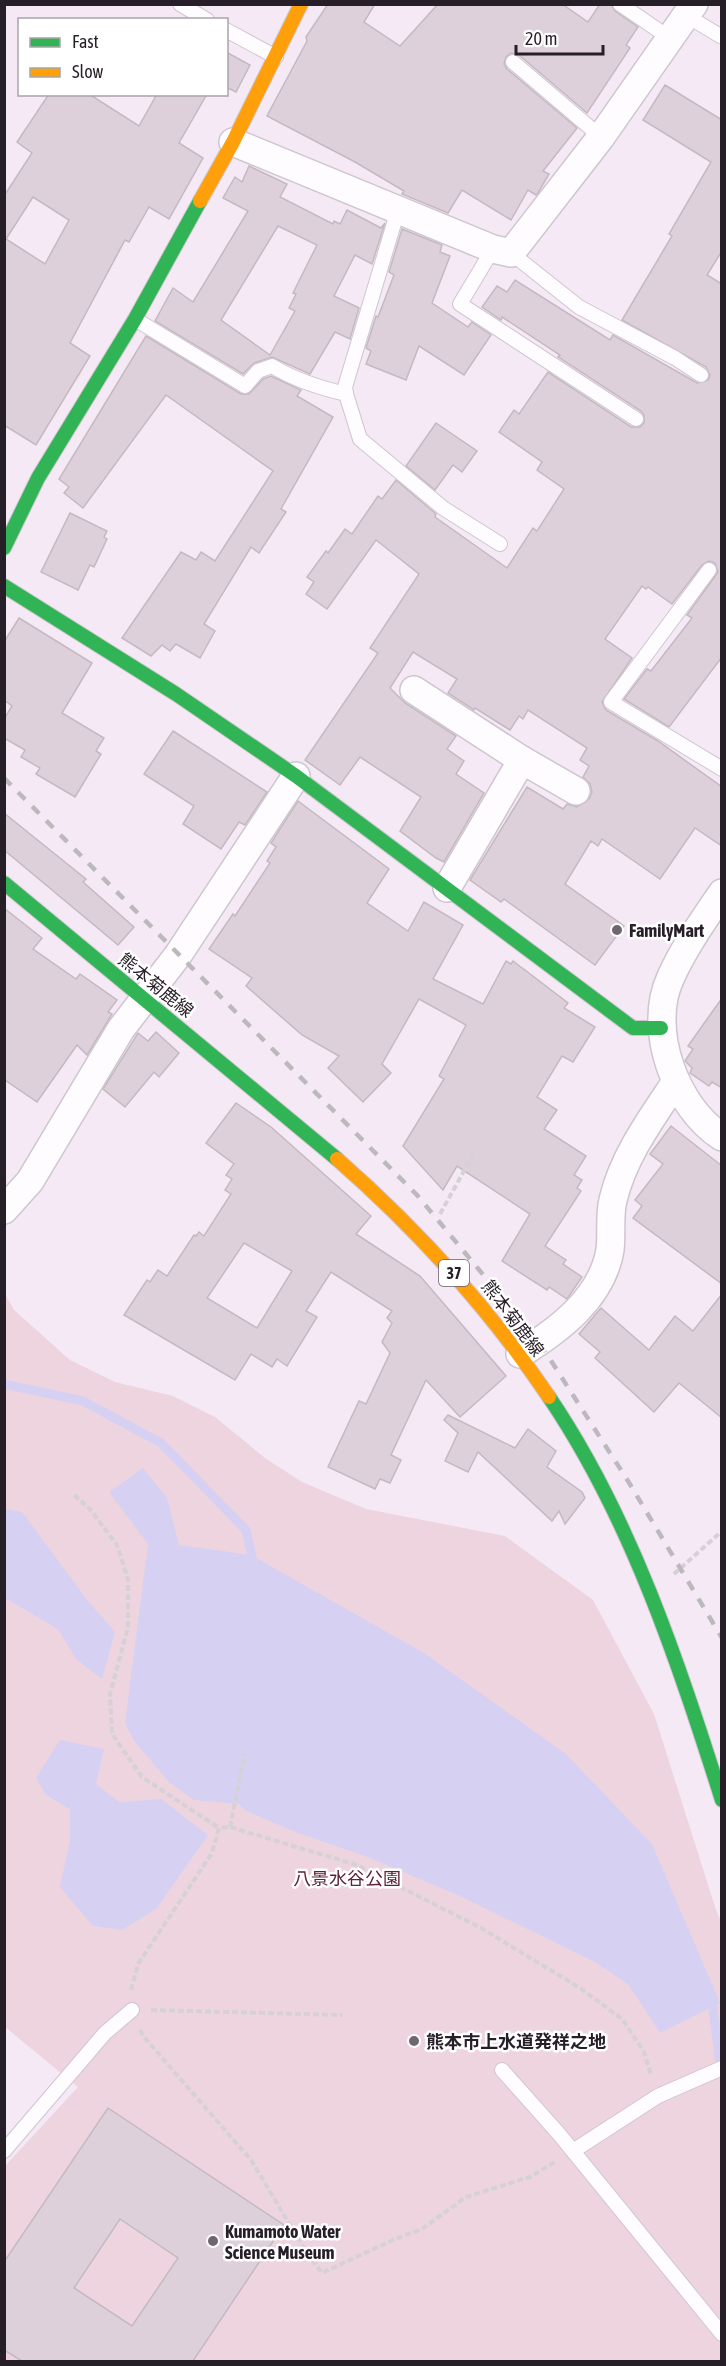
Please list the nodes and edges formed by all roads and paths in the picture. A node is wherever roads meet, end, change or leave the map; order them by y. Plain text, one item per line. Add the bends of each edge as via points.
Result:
1 (180, 4) edge
2 (300, 4) edge
3 (620, 4) edge
4 (691, 10) edge
5 (204, 18) edge
6 (228, 31) edge
7 (722, 37) edge
8 (671, 39) junction
9 (276, 57) junction
10 (513, 62) dead end
11 (601, 137) junction
12 (233, 142) junction
13 (398, 210) junction
14 (502, 251) junction
15 (135, 319) junction
16 (701, 375) dead end
17 (346, 394) junction
18 (636, 419) dead end
19 (500, 544) dead end
20 (4, 548) edge
21 (709, 570) dead end
22 (4, 586) edge
23 (414, 690) dead end
24 (522, 760) junction
25 (722, 770) edge
26 (296, 776) junction
27 (576, 791) dead end
28 (4, 883) edge
29 (447, 888) junction
30 (720, 900) edge
31 (145, 999) junction
32 (661, 1028) junction
33 (675, 1083) junction
34 (722, 1137) edge
35 (474, 1153) dead end
36 (4, 1210) edge
37 (424, 1241) junction
38 (520, 1354) junction
39 (74, 1495) dead end
40 (722, 1532) edge
41 (649, 1593) junction
42 (245, 1753) dead end
43 (722, 1800) edge
44 (230, 1827) junction
45 (219, 1828) junction
46 (132, 2010) junction
47 (342, 2016) dead end
48 (722, 2068) edge
49 (502, 2070) dead end
50 (658, 2096) junction
51 (4, 2151) edge
52 (573, 2151) junction
53 (722, 2334) edge

1 - 5 lane
2 - 9 street
3 - 8 lane
4 - 7 lane
4 - 8 street
6 - 9 lane
8 - 11 street
9 - 12 street
10 - 11 lane
11 - 14 street
12 - 13 street
12 - 15 street
13 - 14 street
13 - 17 lane
14 - 16 lane via 579,307
14 - 18 lane via 460,304
15 - 17 lane via 245,386 258,371 272,366 320,388
15 - 20 street via 38,478
17 - 19 lane via 360,439 443,508
21 - 25 lane via 611,702
22 - 26 street via 176,694
23 - 24 street
24 - 27 street
24 - 29 street
26 - 29 street
26 - 31 street
28 - 31 street, 熊本菊鹿線 / 37
29 - 32 street via 633,1028
30 - 32 street via 669,981
31 - 36 street via 121,1029 30,1181
31 - 37 street, 熊本菊鹿線 / 37 via 395,1210
32 - 33 street
33 - 34 street via 690,1107 711,1131
33 - 38 street via 625,1163 613,1201 610,1251 602,1278 582,1306
35 - 37 path
37 - 38 street, 熊本菊鹿線 / 37
38 - 41 street, 熊本菊鹿線 / 37 via 586,1459
39 - 45 path via 117,1545 128,1579 128,1626 110,1694 112,1734 142,1778
40 - 41 path
41 - 43 street, 熊本菊鹿線 / 37 via 685,1680
42 - 44 path
44 - 45 path
44 - 50 path via 357,1865 481,1928 580,1988 622,2019 644,2052
45 - 46 path via 212,1853 138,1964 131,1983
46 - 47 path
46 - 51 lane via 105,2033
46 - 52 path via 144,2037 251,2160 322,2273 422,2229 466,2197 530,2176
48 - 50 lane
49 - 52 lane
50 - 52 lane
52 - 53 lane

